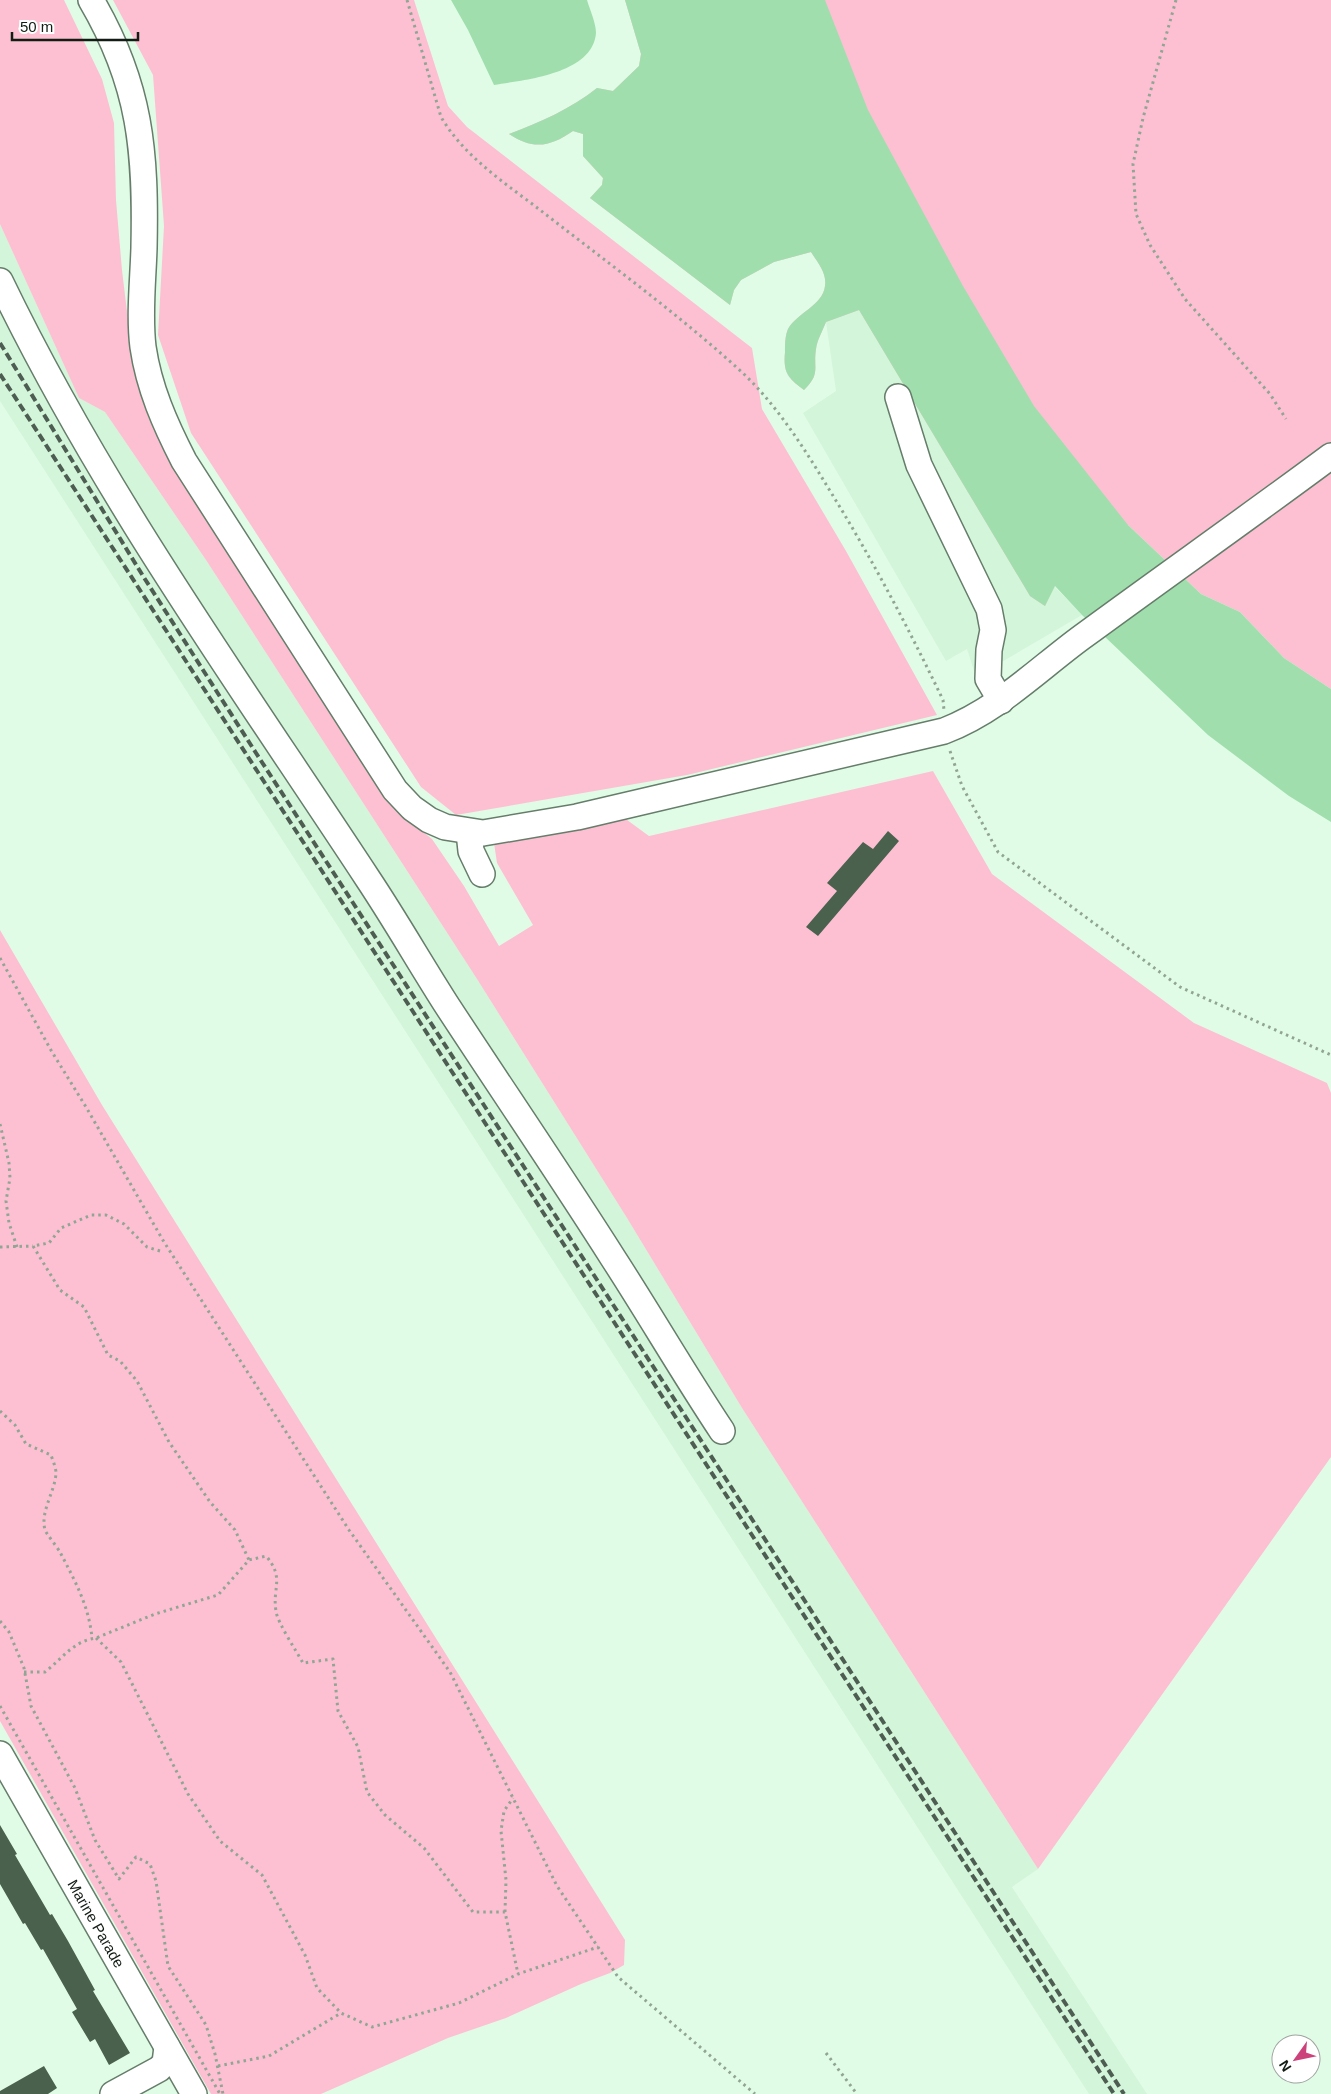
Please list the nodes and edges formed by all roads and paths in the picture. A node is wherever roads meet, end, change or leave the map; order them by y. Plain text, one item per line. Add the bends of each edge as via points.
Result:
1 (91, 0) edge
2 (407, 0) edge
3 (1176, 0) edge
4 (0, 281) edge
5 (898, 396) dead end
6 (1286, 419) dead end
7 (1331, 456) edge
8 (1001, 700) junction
9 (944, 731) junction
10 (469, 832) junction
11 (482, 874) dead end
12 (0, 958) edge
13 (1331, 1055) edge
14 (0, 1124) edge
15 (33, 1246) junction
16 (0, 1247) edge
17 (17, 1247) junction
18 (160, 1251) dead end
19 (0, 1411) edge
20 (722, 1431) dead end
21 (250, 1560) junction
22 (0, 1621) edge
23 (94, 1638) junction
24 (24, 1672) junction
25 (0, 1706) edge
26 (0, 1754) edge
27 (513, 1798) junction
28 (505, 1912) junction
29 (598, 1947) junction
30 (518, 1974) junction
31 (342, 2014) junction
32 (167, 2047) junction
33 (826, 2053) dead end
34 (218, 2066) junction
35 (112, 2094) edge
36 (194, 2094) edge
37 (222, 2094) edge
38 (754, 2094) edge
39 (857, 2094) edge

1 - 10 street via 130,84 140,128 144,177 143,346 151,384 168,430 184,461 395,790 429,820
2 - 9 path via 441,117 448,129 479,162 736,366 777,411 853,528 891,595 943,700
3 - 6 path via 1133,164 1136,214 1150,245 1185,299 1270,394
4 - 20 street via 73,419 148,546 370,882
5 - 8 street via 918,465 989,609 993,630 988,679
7 - 8 street via 1306,465 1204,547
8 - 9 street
9 - 10 street via 577,817 483,833
9 - 13 path via 962,786 998,852 1180,987
10 - 11 street via 471,851
12 - 27 path via 164,1242 349,1530 450,1672
14 - 17 path via 9,1163 6,1201 9,1223
15 - 17 path
15 - 18 path via 49,1243 60,1228 91,1215 106,1215 124,1224 147,1247
15 - 21 path via 60,1290 84,1307 108,1355 120,1361 137,1382 169,1442 210,1502 235,1530
16 - 17 path
19 - 23 path via 15,1425 26,1444 51,1455 56,1472 44,1518 45,1532 76,1583 90,1616
21 - 23 path via 218,1595 155,1614
21 - 28 path via 266,1556 272,1563 278,1580 276,1613 303,1663 333,1659 338,1711 358,1747 367,1792 385,1815 424,1848 473,1912
22 - 24 path via 9,1632
23 - 24 path via 72,1646 45,1672
23 - 31 path via 121,1662 188,1794 220,1840 262,1875 304,1955 316,1988
24 - 34 path via 31,1706 75,1788 95,1840 119,1879 136,1857 150,1864 156,1881 168,1966 206,2025
25 - 37 path
26 - 32 street, Marine Parade
27 - 28 path via 504,1811 502,1831
27 - 29 path via 557,1886
28 - 30 path
29 - 30 path
29 - 38 path via 618,1977
30 - 31 path via 459,2003 372,2027
31 - 34 path via 269,2056
32 - 35 street via 165,2063 159,2069
32 - 36 street, Marine Parade
33 - 39 path
34 - 37 path

